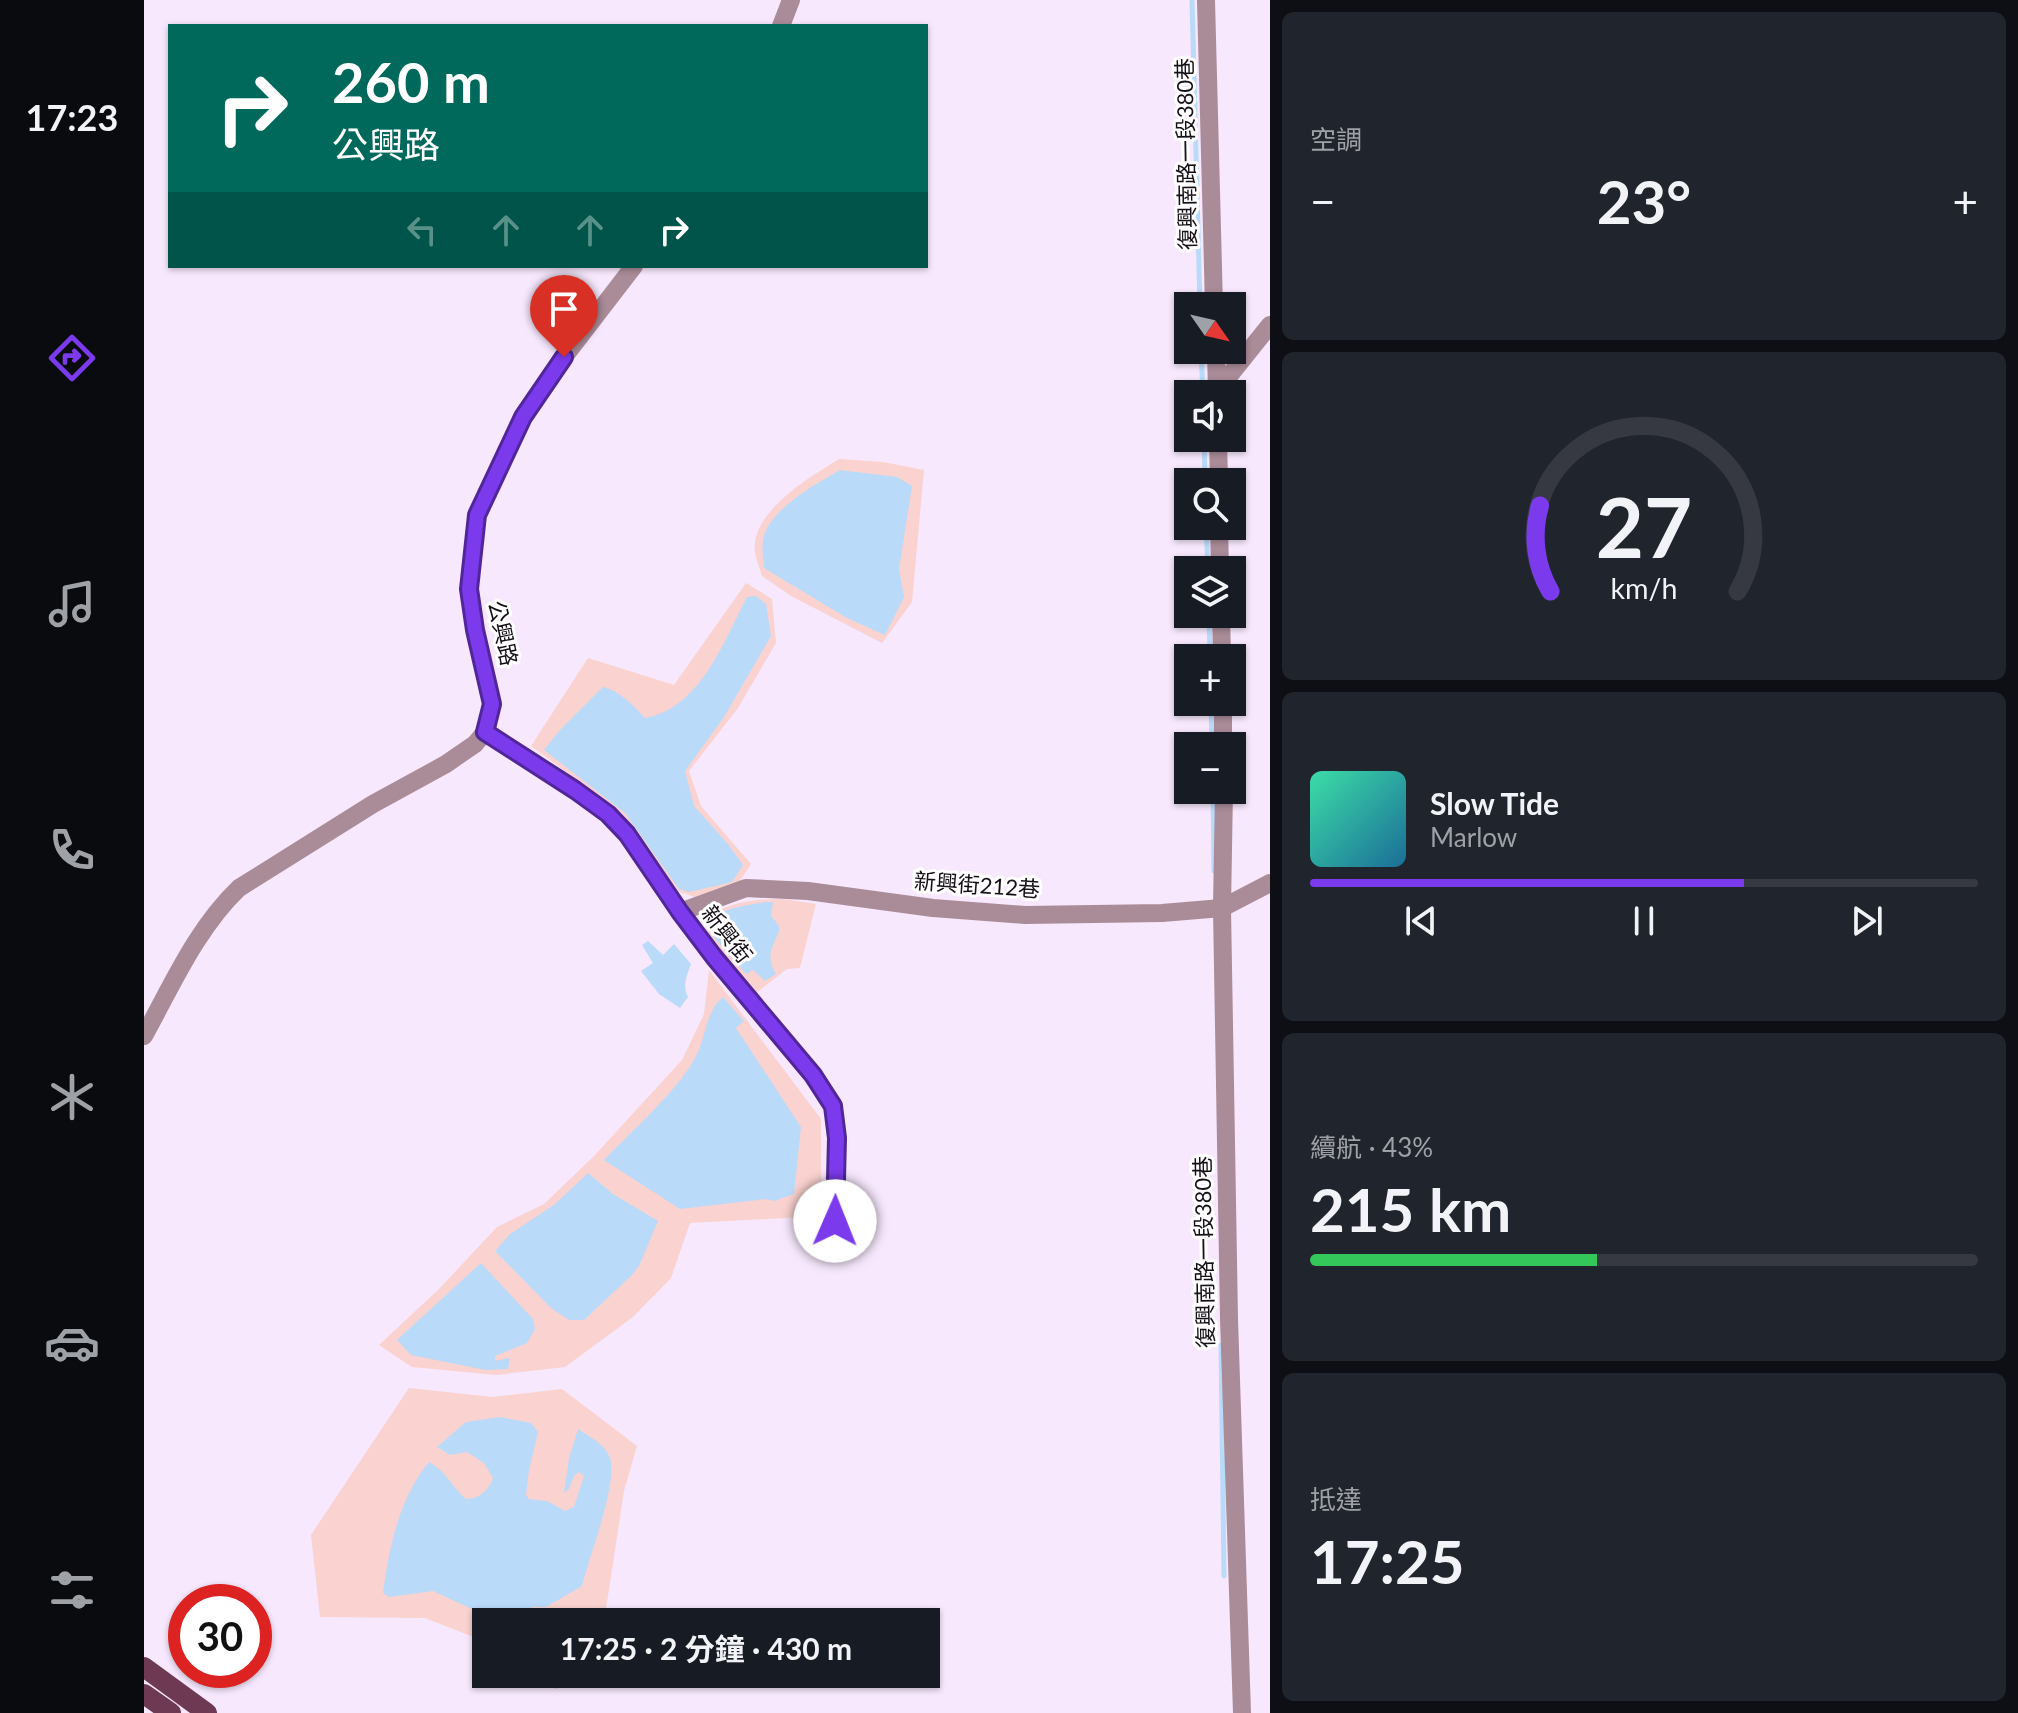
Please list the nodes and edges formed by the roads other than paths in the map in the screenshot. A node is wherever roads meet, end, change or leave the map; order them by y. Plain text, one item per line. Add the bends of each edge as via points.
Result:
1 (791, 0) edge
2 (1206, 0) edge
3 (782, 24) edge
4 (632, 268) edge
5 (1214, 292) edge
6 (1270, 325) edge
7 (1226, 380) edge
8 (485, 732) junction
9 (1224, 804) edge
10 (1270, 883) edge
11 (1222, 908) junction
12 (680, 912) junction
13 (144, 1036) edge
14 (835, 1221) dead end
15 (144, 1667) edge
16 (144, 1694) edge
17 (171, 1713) edge
18 (207, 1713) edge
19 (1242, 1713) edge

1 - 3 street
2 - 5 street, 復興南路一段380巷
4 - 8 street, 公興路 via 523,417 477,515 469,589 492,704
6 - 7 street
8 - 12 street, 新興街 via 608,814
8 - 13 street via 446,764 239,888 205,928
9 - 11 street, 復興南路一段380巷
10 - 11 street, 新興街212巷
11 - 12 street, 新興街212巷 via 1025,915 746,888
11 - 19 street, 復興南路一段380巷
12 - 14 street, 新興街 via 833,1106
15 - 18 main road
16 - 17 main road

